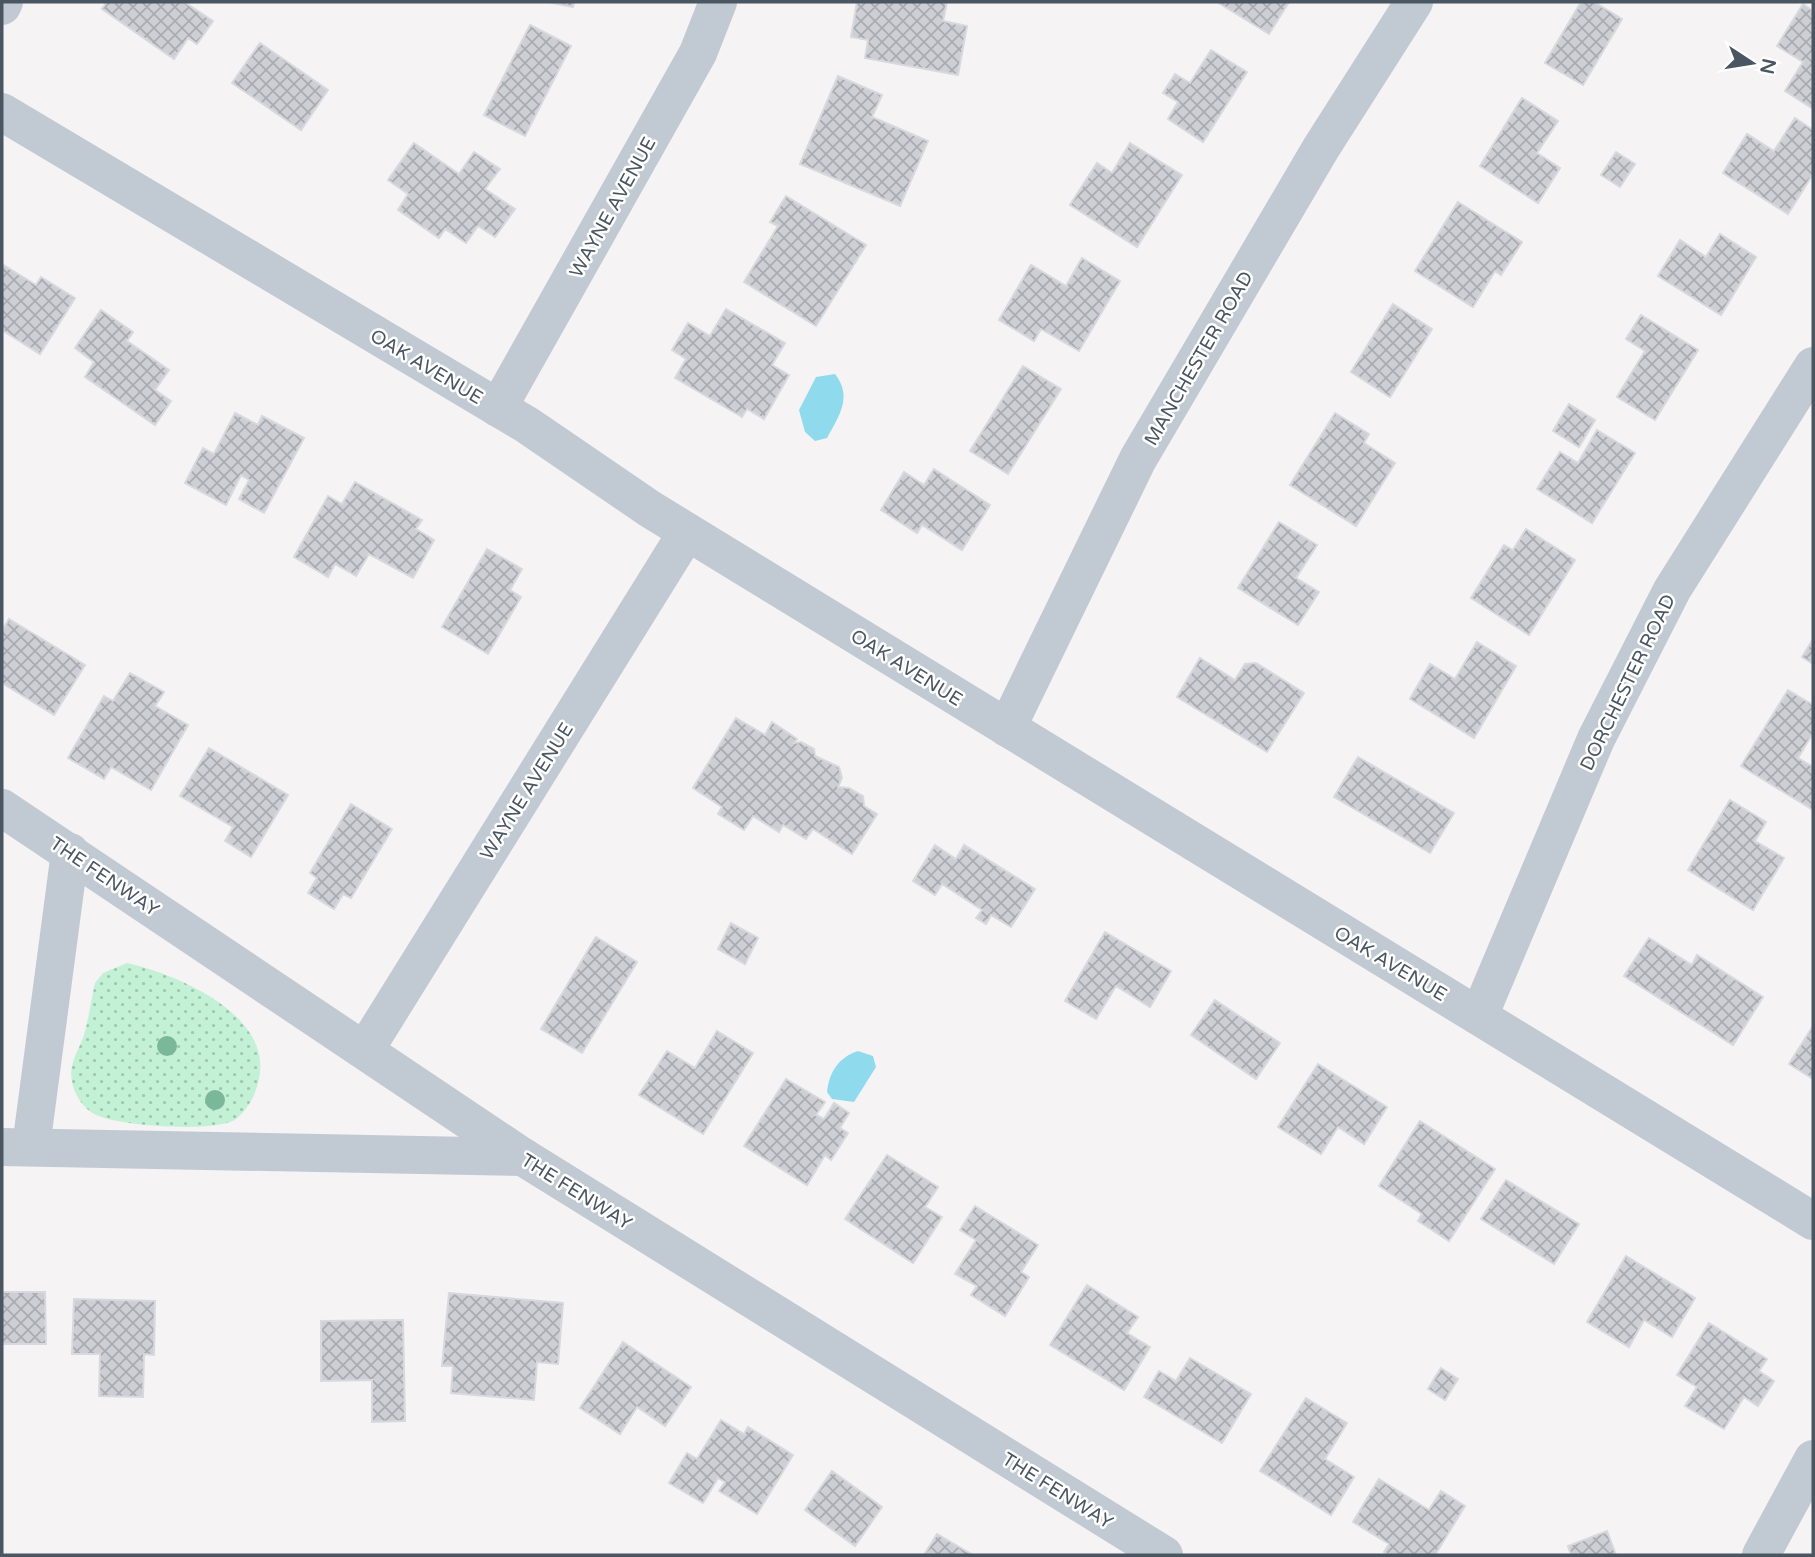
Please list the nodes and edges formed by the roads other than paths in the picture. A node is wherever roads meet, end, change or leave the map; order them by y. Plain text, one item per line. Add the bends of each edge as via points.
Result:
1 (718, 2) edge
2 (1414, 2) edge
3 (2, 113) edge
4 (1813, 366) edge
5 (498, 408) junction
6 (687, 531) junction
7 (1007, 728) junction
8 (2, 808) edge
9 (69, 852) junction
10 (1479, 1016) junction
11 (365, 1050) junction
12 (16, 1147) edge
13 (523, 1157) junction
14 (1813, 1221) edge
15 (1813, 1459) edge
16 (1164, 1555) edge
17 (1761, 1555) edge

1 - 5 street, WAYNE AVENUE via 698,53
2 - 7 street, MANCHESTER ROAD via 1321,148 1138,459
3 - 5 street, OAK AVENUE
4 - 10 street, DORCHESTER ROAD via 1666,603 1597,739
5 - 6 street, OAK AVENUE
6 - 7 street, OAK AVENUE
6 - 11 street, WAYNE AVENUE
7 - 10 street, OAK AVENUE
8 - 9 street, THE FENWAY
9 - 11 street, THE FENWAY
9 - 12 street
10 - 14 street, OAK AVENUE
11 - 13 street, THE FENWAY
12 - 13 street
13 - 16 street, THE FENWAY
15 - 17 street

